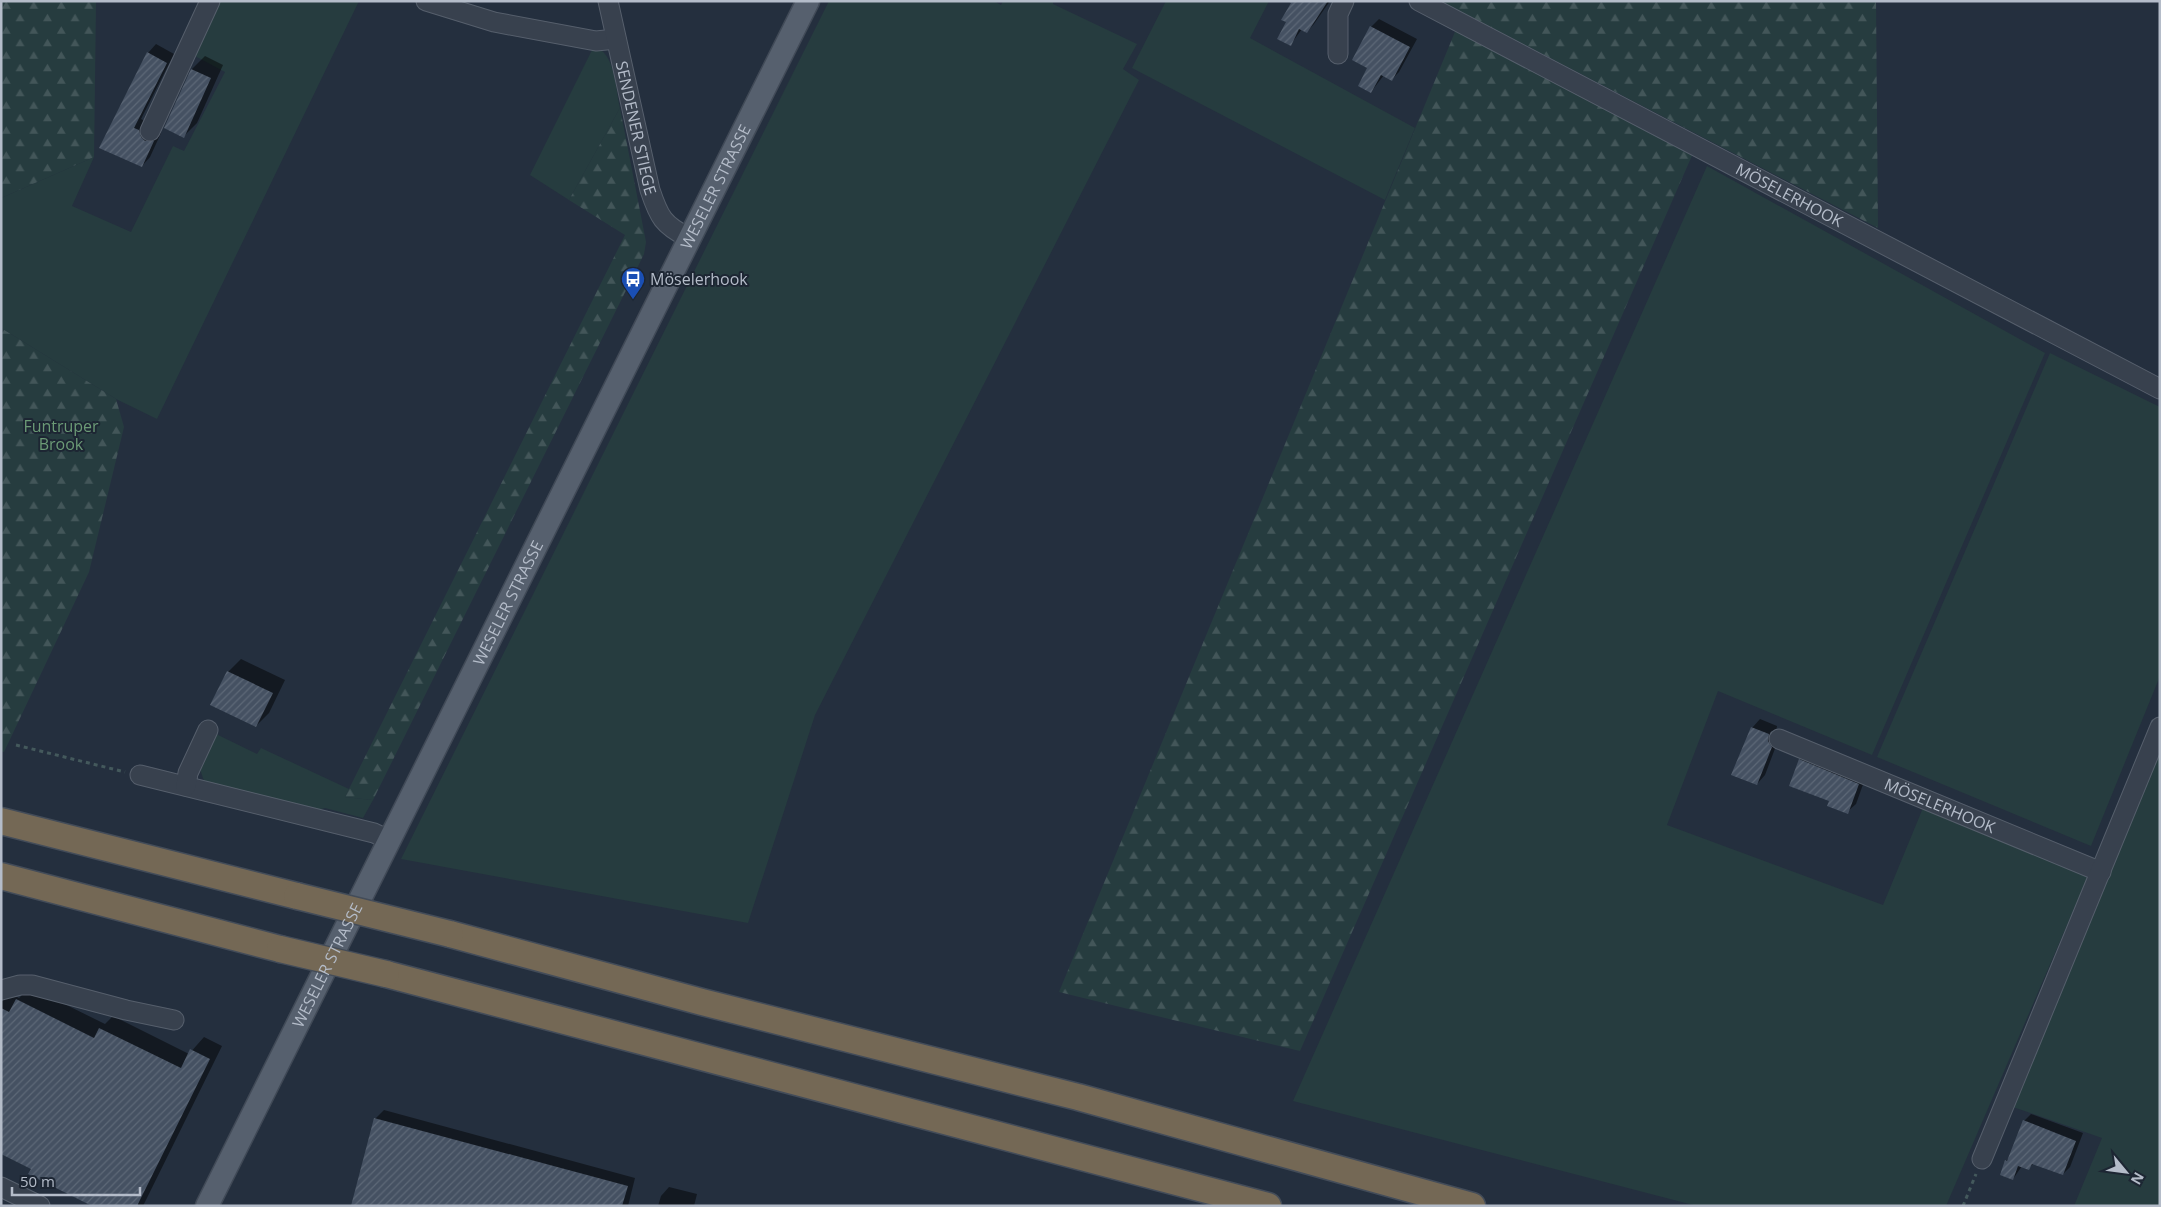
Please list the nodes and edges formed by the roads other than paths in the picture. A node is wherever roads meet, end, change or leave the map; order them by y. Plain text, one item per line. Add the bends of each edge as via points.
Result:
1 (210, 1) edge
2 (426, 1) edge
3 (608, 1) edge
4 (808, 1) edge
5 (1344, 1) edge
6 (1419, 1) edge
7 (616, 39) junction
8 (1338, 54) dead end
9 (150, 131) dead end
10 (689, 238) junction
11 (2160, 389) edge
12 (2160, 727) edge
13 (208, 730) dead end
14 (1778, 739) dead end
15 (140, 775) road end
16 (186, 786) junction
17 (1, 821) edge
18 (390, 840) junction
19 (2101, 872) junction
20 (1, 876) edge
21 (1, 990) edge
22 (174, 1020) dead end
23 (1982, 1159) road end
24 (1, 1187) edge
25 (40, 1206) edge
26 (207, 1206) edge
27 (1268, 1206) edge
28 (1472, 1206) edge

1 - 9 street
2 - 7 street via 494,22 596,41
3 - 7 street, SENDENER STIEGE
4 - 10 main road, WESELER STRASSE
5 - 8 street via 1338,14
6 - 11 street, MÖSELERHOOK
7 - 10 street, SENDENER STIEGE via 657,211 664,222
10 - 18 main road, WESELER STRASSE
12 - 19 street
13 - 16 street via 188,773
14 - 19 street, MÖSELERHOOK
15 - 16 street
16 - 18 street via 374,833
17 - 28 highway, bridge via 1078,1097
18 - 26 main road, WESELER STRASSE
19 - 23 street
20 - 27 highway, bridge
21 - 22 street via 32,985
24 - 25 street

